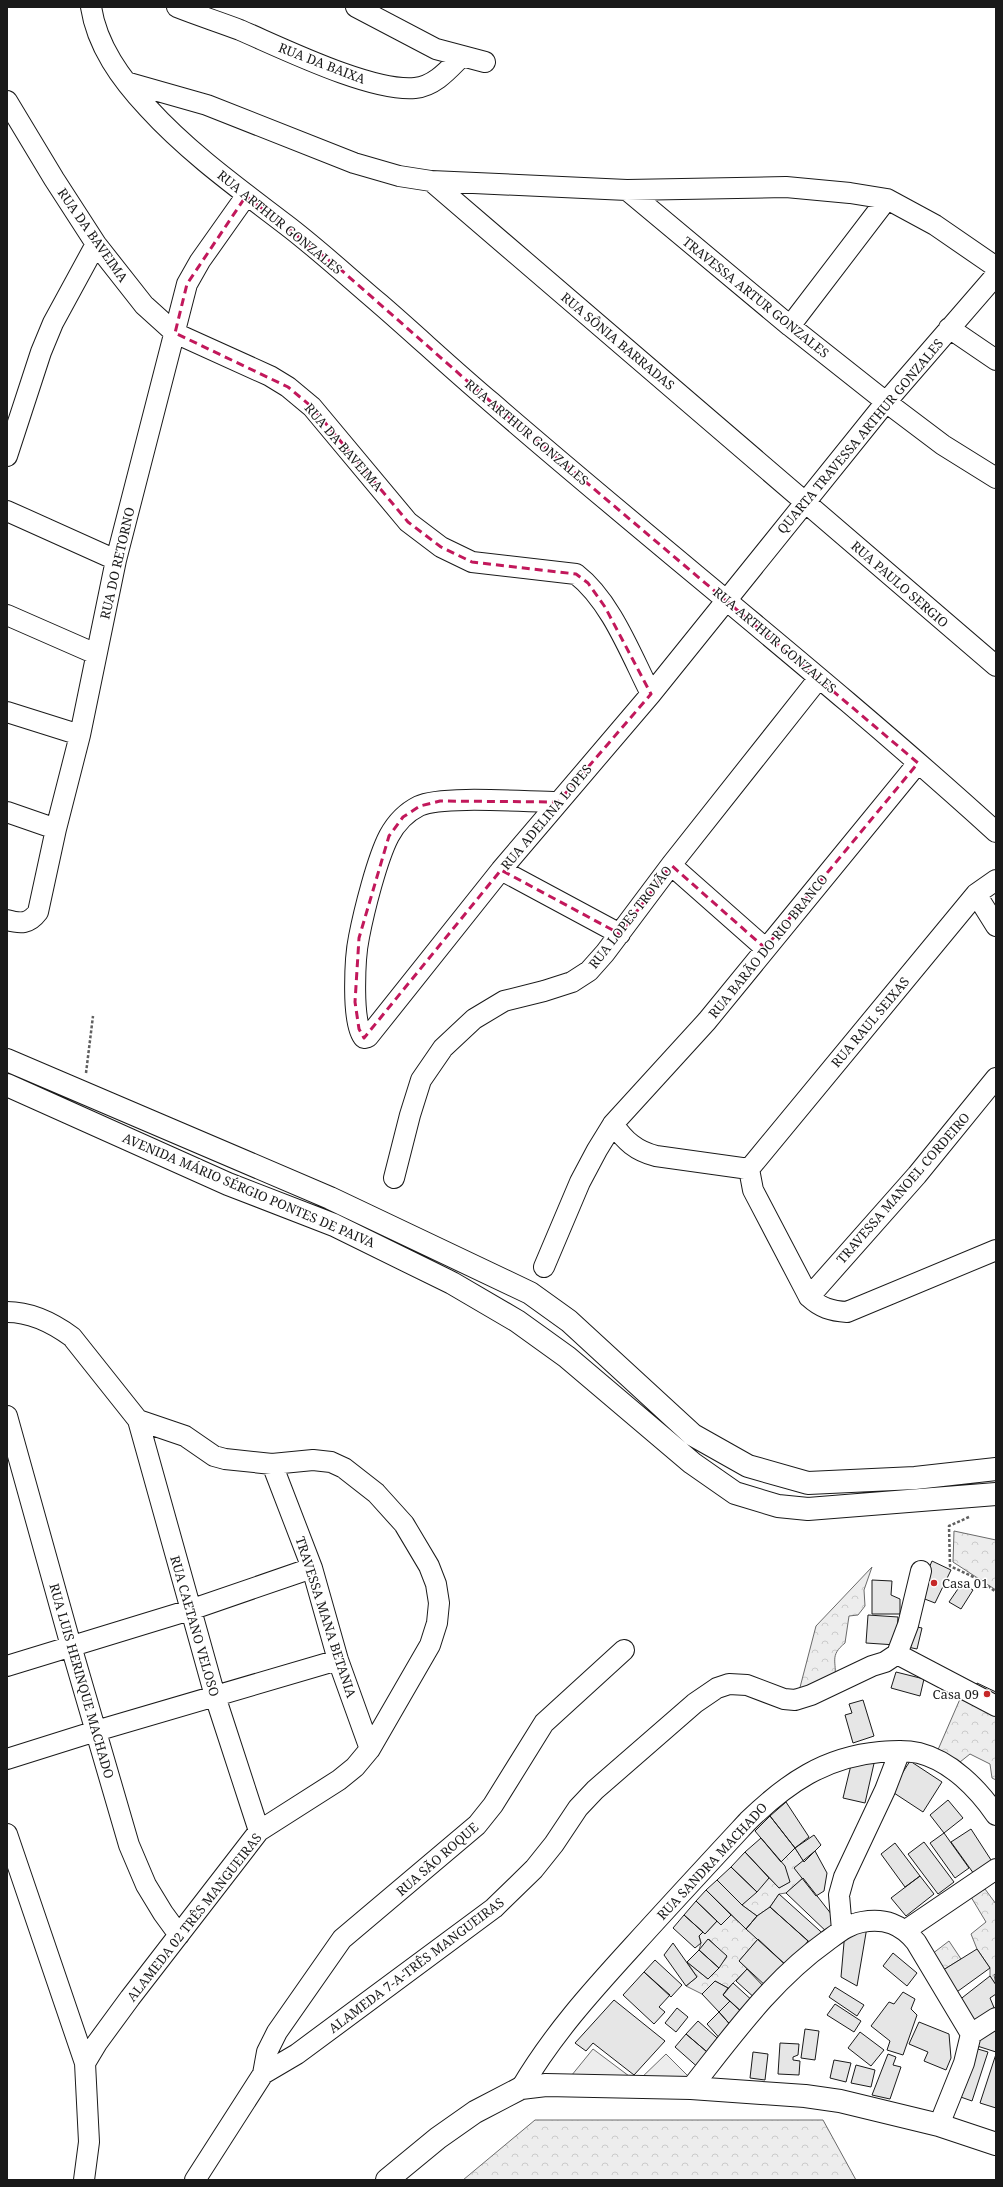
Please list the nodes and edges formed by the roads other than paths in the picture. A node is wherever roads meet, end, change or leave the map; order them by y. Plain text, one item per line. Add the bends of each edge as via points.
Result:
1 (91, 7) edge
2 (177, 7) edge
3 (356, 7) edge
4 (462, 56) junction
5 (485, 62) dead end
6 (126, 82) junction
7 (7, 101) edge
8 (431, 181) junction
9 (626, 190) junction
10 (246, 196) junction
11 (887, 199) junction
12 (96, 244) junction
13 (996, 267) edge
14 (996, 275) edge
15 (790, 326) junction
16 (949, 328) junction
17 (175, 333) junction
18 (996, 360) edge
19 (886, 402) junction
20 (7, 456) edge
21 (996, 478) edge
22 (806, 501) junction
23 (7, 511) edge
24 (116, 560) junction
25 (726, 600) junction
26 (7, 615) edge
27 (96, 654) junction
28 (996, 666) edge
29 (819, 678) junction
30 (651, 694) junction
31 (7, 712) edge
32 (80, 735) junction
33 (918, 763) junction
34 (558, 802) junction
35 (7, 812) edge
36 (56, 829) junction
37 (996, 832) edge
38 (671, 865) junction
39 (501, 870) junction
40 (996, 880) edge
41 (976, 894) junction
42 (7, 920) edge
43 (996, 926) edge
44 (620, 934) junction
45 (765, 948) junction
46 (7, 1060) edge
47 (996, 1078) edge
48 (7, 1085) edge
49 (613, 1124) junction
50 (749, 1169) junction
51 (394, 1178) dead end
52 (996, 1250) edge
53 (544, 1267) dead end
54 (809, 1297) junction
55 (7, 1312) edge
56 (7, 1416) edge
57 (138, 1420) junction
58 (272, 1464) junction
59 (996, 1468) edge
60 (996, 1494) edge
61 (312, 1568) junction
62 (921, 1571) dead end
63 (190, 1610) junction
64 (71, 1646) junction
65 (624, 1650) dead end
66 (897, 1654) junction
67 (338, 1660) junction
68 (7, 1666) edge
69 (215, 1696) junction
70 (996, 1706) edge
71 (96, 1731) junction
72 (370, 1749) junction
73 (900, 1751) junction
74 (7, 1760) edge
75 (996, 1815) edge
76 (259, 1832) junction
77 (7, 1834) edge
78 (996, 1869) edge
79 (842, 1930) junction
80 (906, 1930) junction
81 (179, 1935) junction
82 (996, 2018) edge
83 (971, 2034) junction
84 (85, 2063) junction
85 (263, 2074) junction
86 (521, 2088) junction
87 (691, 2088) junction
88 (939, 2125) junction
89 (996, 2144) edge
90 (84, 2180) edge
91 (195, 2180) edge
92 (388, 2180) edge

1 - 6 street, RUA ARTHUR GONZALES via 94,27
2 - 4 street, RUA DA BAIXA via 324,65 374,83 397,87 425,86 437,80
3 - 4 street via 436,49
4 - 5 street
6 - 8 street via 207,105 354,163 399,176
6 - 10 street, RUA ARTHUR GONZALES via 149,109
7 - 12 street, RUA DA BAVEIMA
8 - 9 street
8 - 22 street, RUA SÔNIA BARRADAS
9 - 11 street via 786,187 850,192
9 - 15 street, TRAVESSA ARTUR GONZALES
10 - 17 street, RUA DO RETORNO via 200,261 187,284
10 - 25 street, RUA ARTHUR GONZALES via 340,270 490,401
11 - 13 street via 935,225
11 - 15 street
12 - 17 street, RUA DA BAVEIMA via 144,304
12 - 20 street via 47,338
14 - 16 street, QUARTA TRAVESSA ARTHUR GONZALES
15 - 19 street, TRAVESSA ARTUR GONZALES
16 - 18 street
16 - 19 street, QUARTA TRAVESSA ARTHUR GONZALES
17 - 24 street, RUA DO RETORNO
17 - 30 street, RUA DA BAVEIMA via 270,376 288,387 312,407 408,522 441,547 472,562 576,574 588,583 605,607
19 - 21 street, TRAVESSA ARTUR GONZALES via 943,445
19 - 22 street, QUARTA TRAVESSA ARTHUR GONZALES
22 - 25 street, QUARTA TRAVESSA ARTHUR GONZALES
22 - 28 street, RUA PAULO SERGIO
23 - 24 street
24 - 27 street, RUA DO RETORNO
25 - 29 street, RUA ARTHUR GONZALES
25 - 30 street, RUA ADELINA LOPES
26 - 27 street
27 - 32 street, RUA DO RETORNO
29 - 33 street, RUA ARTHUR GONZALES
29 - 38 street, RUA LOPES TROVÃO
30 - 34 street, RUA ADELINA LOPES
31 - 32 street
32 - 36 street, RUA DO RETORNO
33 - 37 street, RUA ARTHUR GONZALES
33 - 45 street, RUA BARÃO DO RIO BRANCO
34 - 39 street, RUA ADELINA LOPES
34 - 39 street, RUA ADELINA LOPES via 440,801 420,806 403,816 389,836 377,868 359,938 355,1002 359,1030 364,1038 368,1037
35 - 36 street
36 - 42 street, RUA DO RETORNO via 38,912 26,923
38 - 44 street, RUA LOPES TROVÃO
38 - 45 street
39 - 44 street
40 - 41 street, RUA RAUL SEIXAS
41 - 43 street
41 - 50 street, RUA RAUL SEIXAS
44 - 51 street, RUA LOPES TROVÃO via 589,971 572,982 504,1001 474,1019 443,1048 421,1080
45 - 49 street, RUA BARÃO DO RIO BRANCO via 707,1020
46 - 59 main road, AVENIDA MÁRIO SÉRGIO PONTES DE PAIVA via 330,1198 530,1293 569,1321 693,1435 748,1466 808,1483 915,1478
47 - 54 street, TRAVESSA MANOEL CORDEIRO via 917,1175
48 - 60 main road, AVENIDA MÁRIO SÉRGIO PONTES DE PAIVA via 228,1184 334,1224 452,1282 517,1321 567,1357 692,1463 735,1494 778,1506 808,1509
49 - 50 street via 629,1145 642,1152
49 - 53 street, RUA BARÃO DO RIO BRANCO via 580,1182
50 - 54 street via 754,1190
52 - 54 street via 847,1312 832,1311 819,1306
55 - 57 street via 19,1312 40,1318 72,1337
56 - 64 street, RUA LUIS HERINQUE MACHADO
57 - 58 street, ALAMEDA 02 TRÊS MANGUEIRAS via 185,1436 214,1456 226,1460
57 - 63 street, RUA CAETANO VELOSO
58 - 61 street, TRAVESSA MANA BETANIA
58 - 72 street, ALAMEDA 02 TRÊS MANGUEIRAS via 313,1460 331,1462 344,1468 376,1493 404,1524 419,1547 436,1584 439,1603 438,1623 430,1645
61 - 63 street
61 - 67 street, TRAVESSA MANA BETANIA
62 - 66 street via 908,1625
63 - 64 street
63 - 69 street, RUA CAETANO VELOSO
64 - 68 street
64 - 71 street, RUA LUIS HERINQUE MACHADO
65 - 85 street, RUA SÃO ROQUE via 544,1723 477,1826 342,1939 277,2032 267,2052
66 - 70 street
66 - 85 street, ALAMEDA 7-A-TRÊS MANGUEIRAS via 810,1696 795,1700 784,1699 747,1685 729,1684 716,1688 695,1703 595,1790 578,1808 534,1869 494,1908 297,2054
67 - 69 street
67 - 72 street, TRAVESSA MANA BETANIA
69 - 71 street
69 - 76 street, RUA CAETANO VELOSO
71 - 74 street
71 - 81 street, RUA LUIS HERINQUE MACHADO via 129,1845 146,1885 162,1913
72 - 76 street, ALAMEDA 02 TRÊS MANGUEIRAS via 355,1767 339,1780
73 - 75 street, RUA SANDRA MACHADO via 920,1753 960,1775 977,1789
73 - 79 street via 885,1790 844,1877 839,1895
73 - 86 street, RUA SANDRA MACHADO via 852,1756 825,1765 803,1776 767,1802 564,2023 541,2054
76 - 81 street, ALAMEDA 02 TRÊS MANGUEIRAS
77 - 84 street
78 - 80 street
79 - 80 street via 861,1922 879,1921
79 - 87 street via 786,1974
80 - 83 street via 916,1942
81 - 84 street, ALAMEDA 02 TRÊS MANGUEIRAS via 130,1998
82 - 83 street
83 - 88 street via 964,2063
84 - 90 street via 89,2142
85 - 91 street
86 - 87 main road via 586,2084
86 - 92 main road via 475,2112 438,2138
87 - 88 main road via 833,2100
88 - 89 main road

